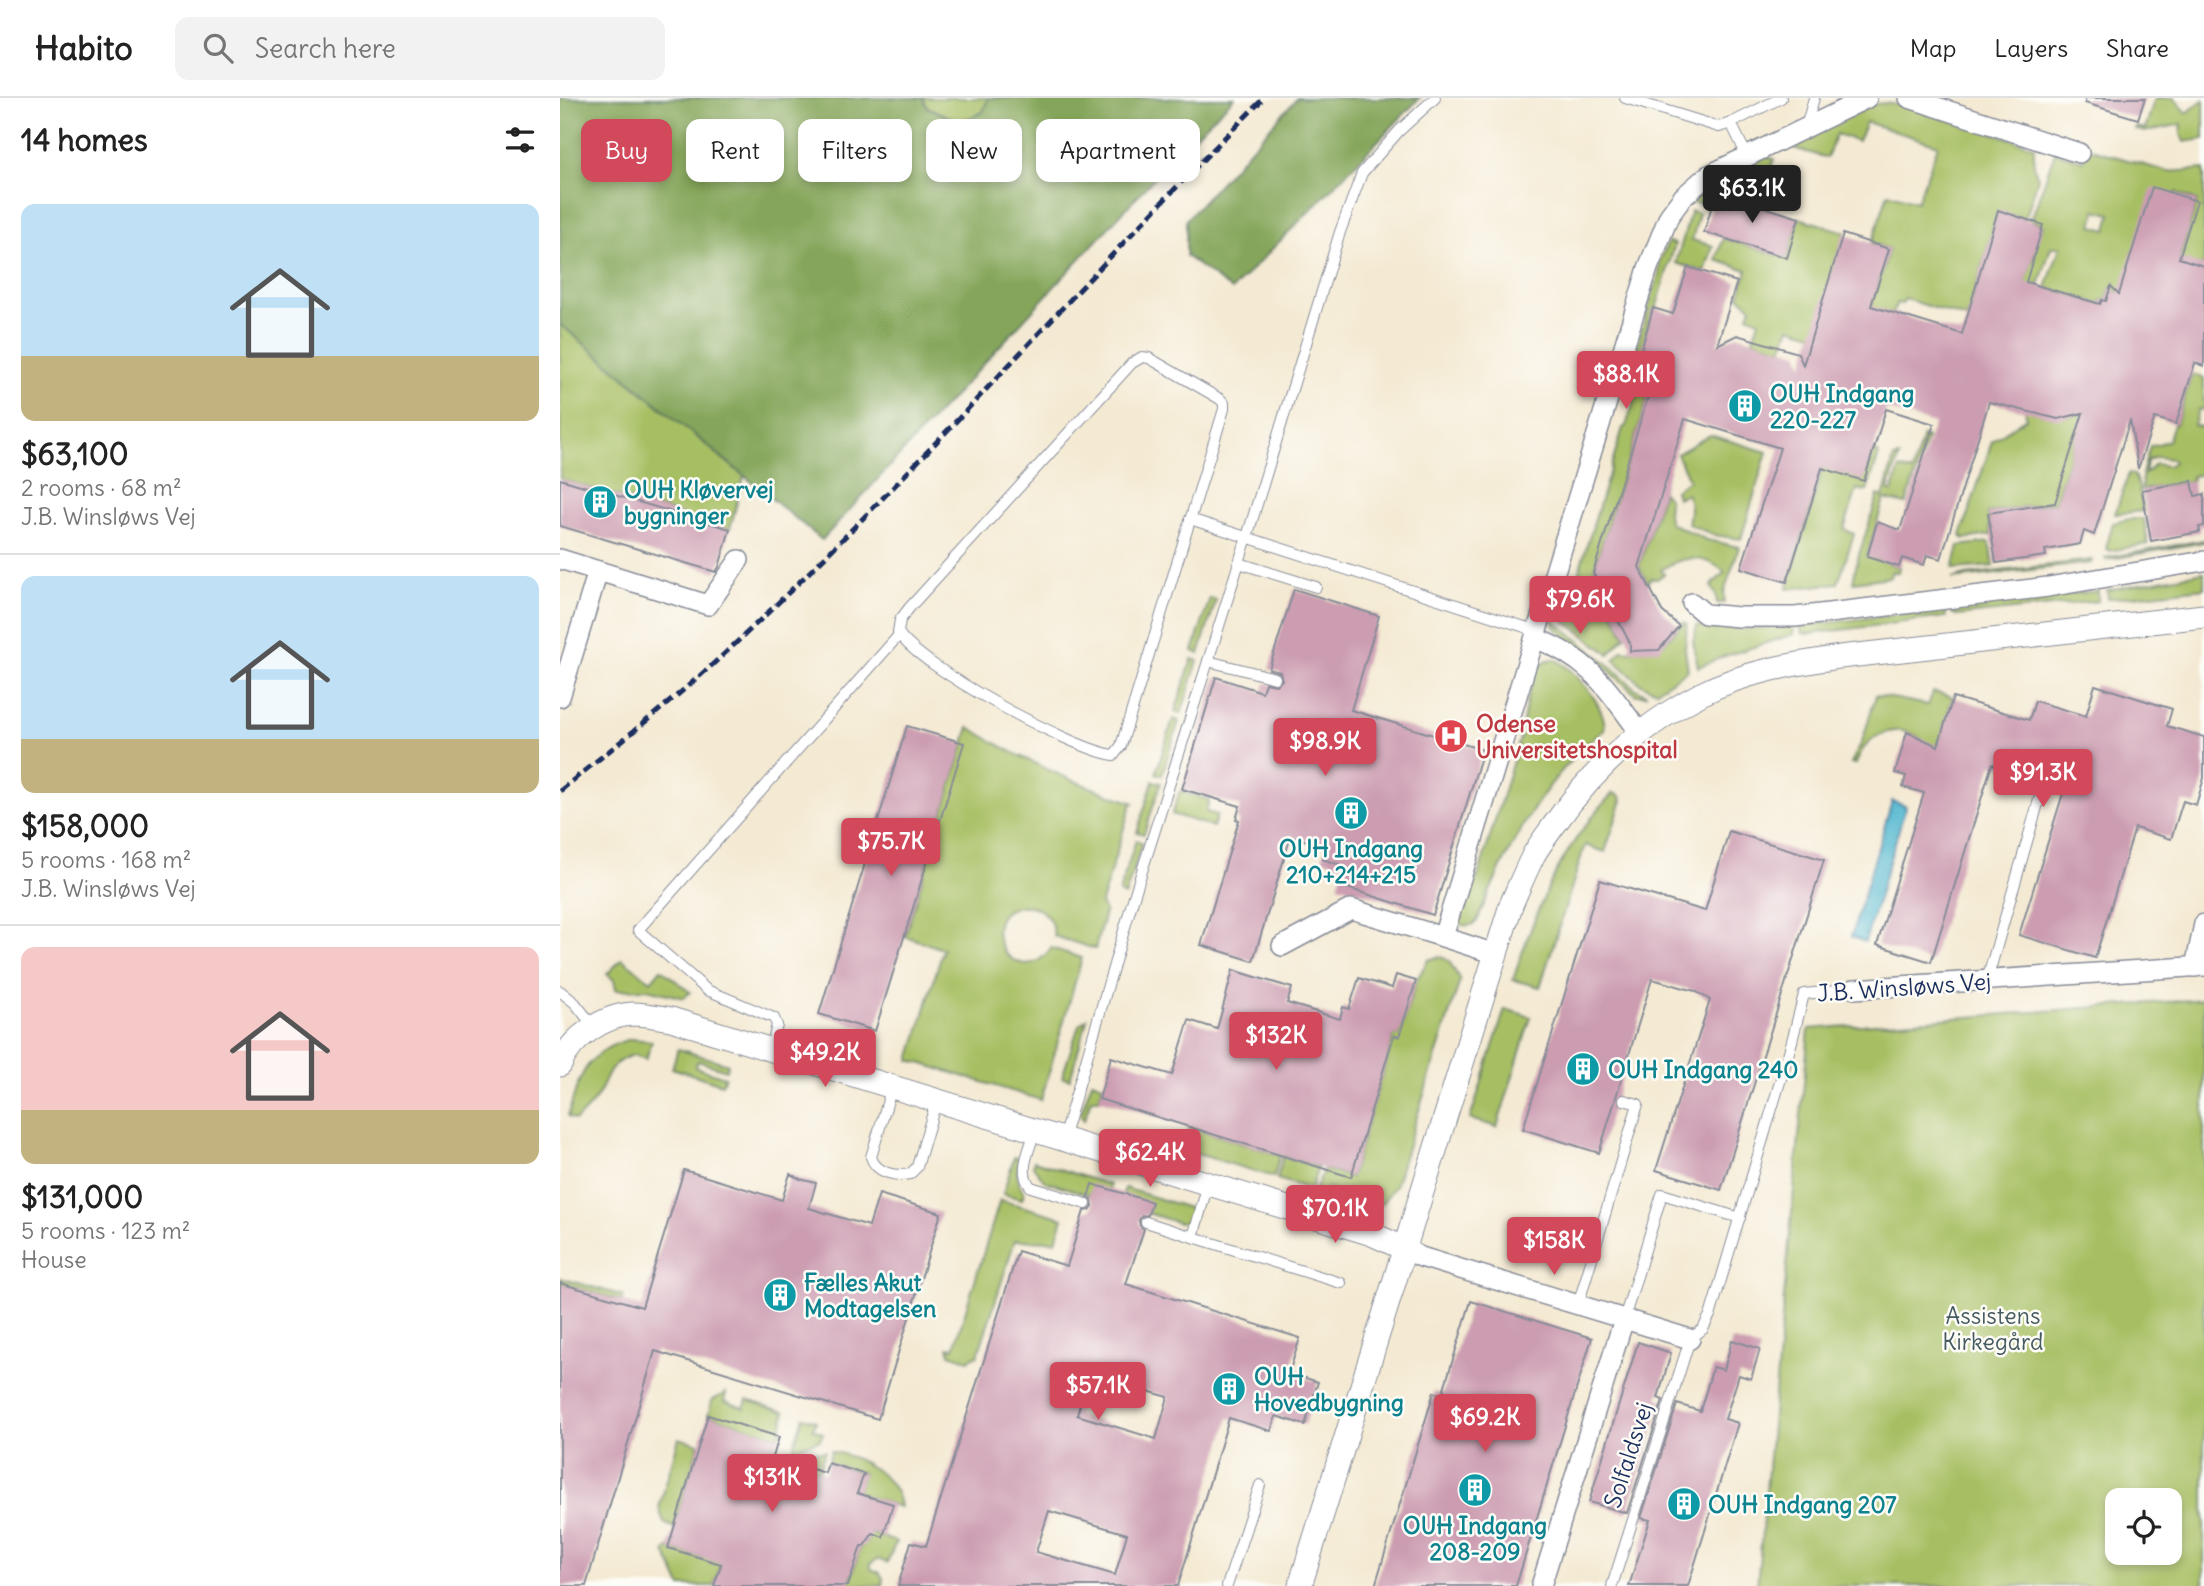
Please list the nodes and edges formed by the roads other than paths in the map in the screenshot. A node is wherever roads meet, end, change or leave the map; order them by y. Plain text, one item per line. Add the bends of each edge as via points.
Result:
1 (1435, 98) edge
2 (1625, 98) edge
3 (1781, 98) edge
4 (1813, 98) edge
5 (1867, 98) edge
6 (1909, 98) edge
7 (1731, 123) junction
8 (1805, 127) junction
9 (2079, 153) dead end
10 (1747, 156) junction
11 (1191, 519) junction
12 (1248, 537) junction
13 (560, 559) edge
14 (739, 560) dead end
15 (2204, 561) edge
16 (1239, 563) junction
17 (598, 571) junction
18 (1316, 587) dead end
19 (1692, 603) dead end
20 (2204, 617) edge
21 (1536, 634) junction
22 (899, 635) junction
23 (1208, 661) junction
24 (1275, 678) dead end
25 (560, 697) edge
26 (1640, 733) junction
27 (2041, 793) dead end
28 (2204, 924) edge
29 (1443, 937) junction
30 (1282, 946) dead end
31 (1495, 954) junction
32 (2199, 966) edge
33 (1987, 981) junction
34 (1854, 989) joint
35 (560, 991) edge
36 (595, 1028) junction
37 (771, 1050) junction
38 (560, 1065) edge
39 (893, 1087) junction
40 (936, 1100) junction
41 (1624, 1100) dead end
42 (1035, 1131) junction
43 (1063, 1139) junction
44 (1208, 1184) junction
45 (1086, 1204) dead end
46 (1740, 1218) junction
47 (1146, 1222) dead end
48 (1193, 1237) junction
49 (1405, 1249) junction
50 (1341, 1283) dead end
51 (1578, 1305) junction
52 (1624, 1319) junction
53 (1690, 1339) junction
54 (1260, 1485) dead end
55 (1227, 1586) edge
56 (1300, 1586) edge
57 (1541, 1586) edge
58 (1612, 1586) edge

1 - 12 lane via 1362,173
2 - 7 lane via 1712,126
3 - 7 lane
4 - 8 lane
5 - 8 street
6 - 9 street
7 - 10 lane
8 - 10 street
10 - 21 street via 1707,176 1669,216 1648,268
11 - 12 lane
11 - 22 lane via 1121,747 1114,755 1017,715 947,673
11 - 22 lane via 1224,403 1142,357 910,607 900,621
12 - 16 lane
12 - 21 lane
13 - 17 street
14 - 17 street via 708,606
15 - 19 street via 2048,587 1795,617 1706,614
16 - 18 lane
16 - 23 lane
17 - 25 street
20 - 26 street via 1787,665 1701,694
21 - 26 street via 1588,668
21 - 29 street
22 - 37 lane via 638,930 707,990 774,1018 777,1025
23 - 24 lane
23 - 43 lane
26 - 31 street via 1601,766 1534,854
27 - 33 lane
28 - 32 street, J.B. Winsløws Vej
29 - 30 street via 1351,909
29 - 31 street
31 - 49 street
32 - 33 street, J.B. Winsløws Vej
33 - 34 street, J.B. Winsløws Vej
34 - 46 lane, J.B. Winsløws Vej via 1804,994
35 - 36 lane
36 - 37 street via 612,1017 652,1016
36 - 38 street via 578,1040
37 - 39 street
39 - 40 street
39 - 40 lane via 871,1157 875,1166 889,1173 910,1174 917,1167
40 - 42 street
41 - 51 lane via 1638,1104
42 - 43 street
42 - 45 lane via 1023,1172 1025,1181
43 - 44 street
44 - 48 lane
44 - 49 street via 1372,1234
46 - 52 lane via 1662,1194
46 - 53 lane, J.B. Winsløws Vej via 1711,1313 1703,1329
47 - 48 lane
48 - 50 lane
49 - 51 street
49 - 56 street
51 - 52 street
52 - 53 street
52 - 57 street, Solfaldsvej
53 - 58 lane, Solfaldsvej
54 - 55 lane

